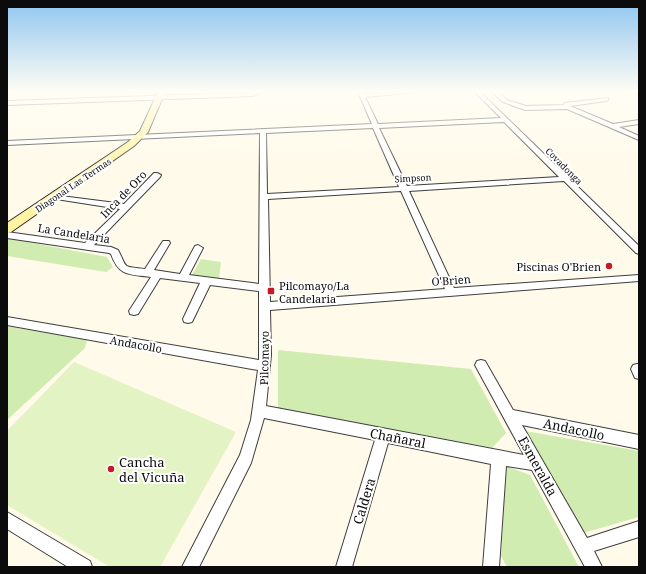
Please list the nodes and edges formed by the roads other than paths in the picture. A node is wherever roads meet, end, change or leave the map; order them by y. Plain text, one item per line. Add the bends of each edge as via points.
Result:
1 (150, 119) edge
2 (372, 119) edge
3 (596, 119) edge
4 (506, 120) joint
5 (637, 123) edge
6 (375, 126) junction
7 (613, 126) junction
8 (263, 132) junction
9 (138, 138) junction
10 (639, 138) edge
11 (7, 143) edge
12 (157, 175) dead end
13 (565, 179) junction
14 (404, 189) junction
15 (56, 197) junction
16 (263, 197) junction
17 (126, 207) junction
18 (7, 229) edge
19 (7, 235) edge
20 (166, 243) dead end
21 (88, 246) junction
22 (198, 248) dead end
23 (639, 251) edge
24 (152, 273) junction
25 (183, 277) junction
26 (639, 278) edge
27 (207, 280) junction
28 (264, 288) junction
29 (451, 292) junction
30 (264, 306) junction
31 (134, 311) dead end
32 (188, 319) dead end
33 (7, 321) edge
34 (481, 365) dead end
35 (264, 366) junction
36 (639, 369) edge
37 (639, 374) edge
38 (260, 411) junction
39 (510, 416) junction
40 (383, 435) junction
41 (639, 442) edge
42 (499, 458) junction
43 (537, 464) junction
44 (7, 520) edge
45 (639, 529) edge
46 (583, 547) junction
47 (84, 567) edge
48 (190, 567) edge
49 (344, 567) edge
50 (491, 567) edge
51 (594, 567) edge

1 - 9 main road, Diagonal Las Termas
2 - 6 street
3 - 7 street
4 - 6 street
4 - 13 street, Covadonga
5 - 7 street
6 - 8 street
6 - 14 street
7 - 10 street
8 - 9 street
8 - 16 street, Pilcomayo
9 - 11 street
9 - 15 main road, Diagonal Las Termas
12 - 17 street, Inca de Oro
13 - 14 street, Simpson
13 - 23 street, Covadonga
14 - 16 street, Simpson
14 - 29 street
15 - 17 street
15 - 18 main road, Diagonal Las Termas
16 - 28 street, Pilcomayo
17 - 21 street, Inca de Oro
19 - 21 street, La Candelaria
20 - 24 street
21 - 24 street, La Candelaria via 115,252 119,264 125,270
22 - 25 street
24 - 25 street
24 - 31 street
25 - 27 street
26 - 29 street, O'Brien
27 - 28 street
27 - 32 street
28 - 30 street, Pilcomayo
29 - 30 street, O'Brien
30 - 35 street, Pilcomayo
33 - 35 street, Andacollo
34 - 39 street, Esmeralda
35 - 38 street, Pilcomayo
36 - 37 street
38 - 40 street, Chañaral
38 - 48 street, Pilcomayo via 246,458
39 - 41 street, Andacollo
39 - 43 street, Esmeralda
40 - 42 street, Chañaral
40 - 49 street, Caldera
42 - 43 street, Chañaral
42 - 50 street
43 - 46 street, Esmeralda
44 - 47 street
45 - 46 street
46 - 51 street, Esmeralda

